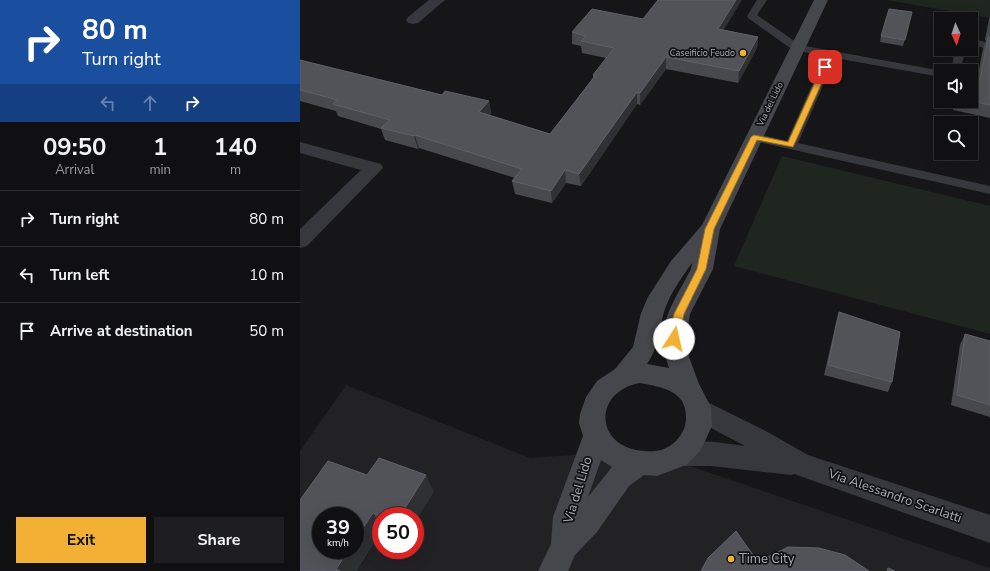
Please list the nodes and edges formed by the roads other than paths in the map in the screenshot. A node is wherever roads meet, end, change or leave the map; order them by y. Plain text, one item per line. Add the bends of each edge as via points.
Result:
1 (438, 0) edge
2 (762, 0) edge
3 (821, 0) edge
4 (413, 20) dead end
5 (978, 43) edge
6 (990, 46) edge
7 (797, 48) junction
8 (831, 54) junction
9 (934, 73) edge
10 (754, 137) junction
11 (791, 145) junction
12 (300, 147) edge
13 (990, 190) edge
14 (710, 229) junction
15 (300, 241) edge
16 (623, 377) junction
17 (693, 399) junction
18 (596, 437) junction
19 (680, 454) junction
20 (638, 464) junction
21 (800, 464) junction
22 (990, 529) edge
23 (565, 545) junction
24 (553, 571) edge

1 - 4 street
2 - 7 lane via 752,16
3 - 7 main road, Via del Lido
5 - 6 lane
7 - 8 lane
7 - 10 main road, Via del Lido
8 - 9 lane
8 - 11 lane
10 - 11 lane
10 - 14 main road, Via del Lido
11 - 13 lane
12 - 15 street via 374,168
14 - 16 main road, Via del Lido via 668,281 654,308 646,345
14 - 17 main road, Via del Lido via 702,269 679,314 674,339 676,354
16 - 17 main road via 657,373 674,379
16 - 18 main road via 602,391 596,402 592,413
17 - 19 main road via 700,422 697,434
17 - 21 street, Via Alessandro Scarlatti
18 - 20 main road via 606,449 621,459
18 - 23 main road, Via del Lido via 567,518
19 - 20 main road via 667,461
19 - 21 street, Via Alessandro Scarlatti via 711,454
20 - 23 main road, Via del Lido via 619,477 587,522
21 - 22 street, Via Alessandro Scarlatti
23 - 24 main road, Via del Lido

